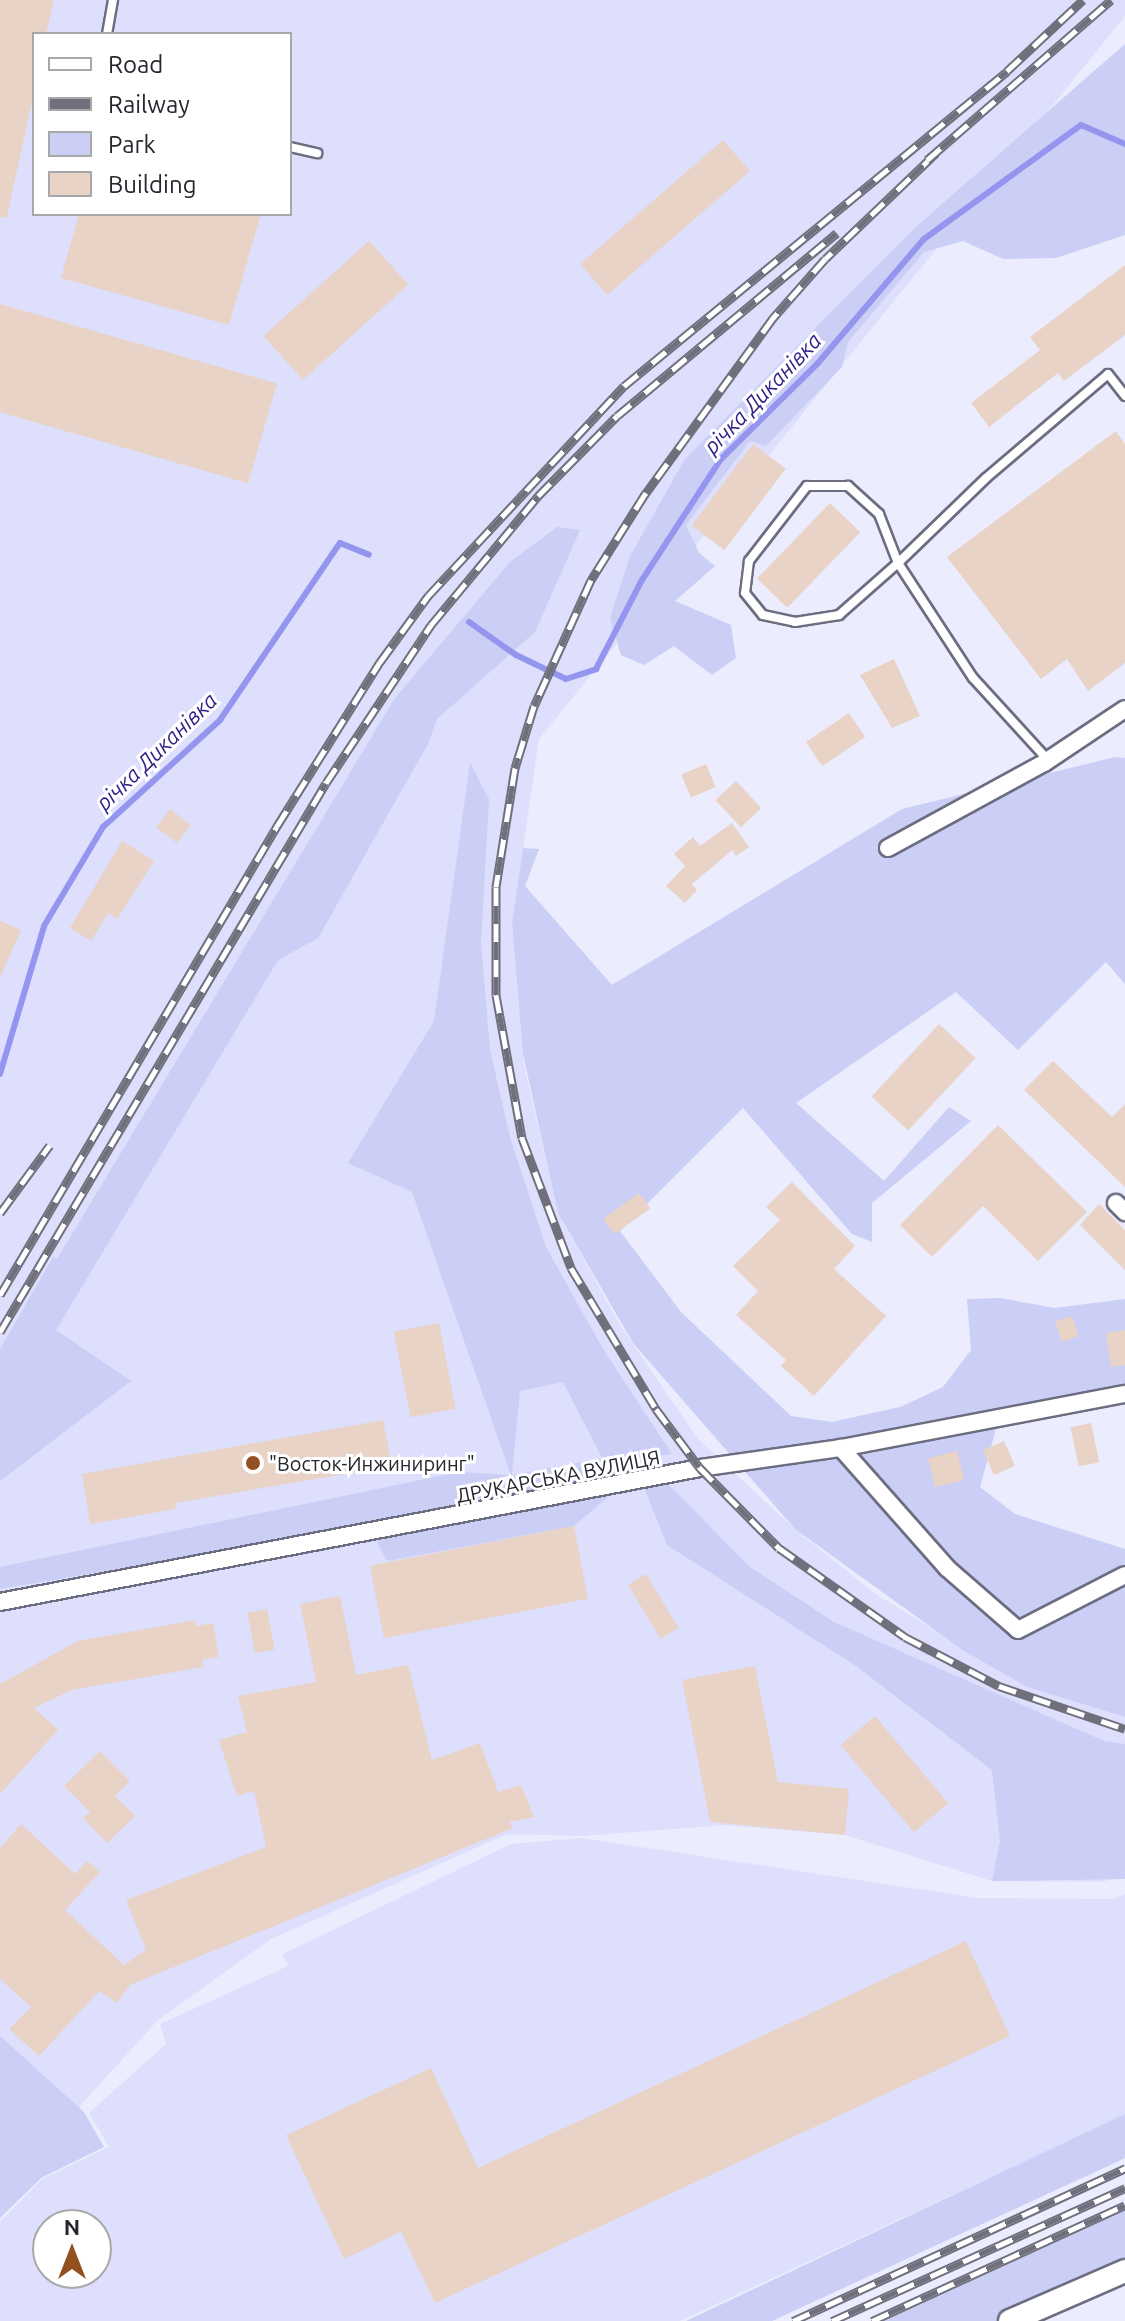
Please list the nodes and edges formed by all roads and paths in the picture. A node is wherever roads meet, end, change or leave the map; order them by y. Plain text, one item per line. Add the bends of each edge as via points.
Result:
1 (113, 0) edge
2 (107, 32) edge
3 (292, 147) edge
4 (317, 153) dead end
5 (1125, 396) edge
6 (898, 563) junction
7 (1125, 709) edge
8 (1048, 760) junction
9 (888, 848) dead end
10 (1125, 1394) edge
11 (841, 1448) junction
12 (1125, 1575) edge
13 (0, 1602) edge
14 (1125, 2271) edge
15 (1010, 2321) edge

1 - 2 lane
3 - 4 lane
5 - 6 lane via 1108,374 986,478
6 - 6 lane via 879,514 848,486 807,486 749,561 745,593 763,615 795,622 839,615
6 - 8 lane via 973,678
7 - 8 street
8 - 9 street
10 - 11 street, ДРУКАРСЬКА ВУЛИЦЯ
11 - 12 street via 947,1568 1018,1630
11 - 13 street, ДРУКАРСЬКА ВУЛИЦЯ via 700,1468
14 - 15 main road

